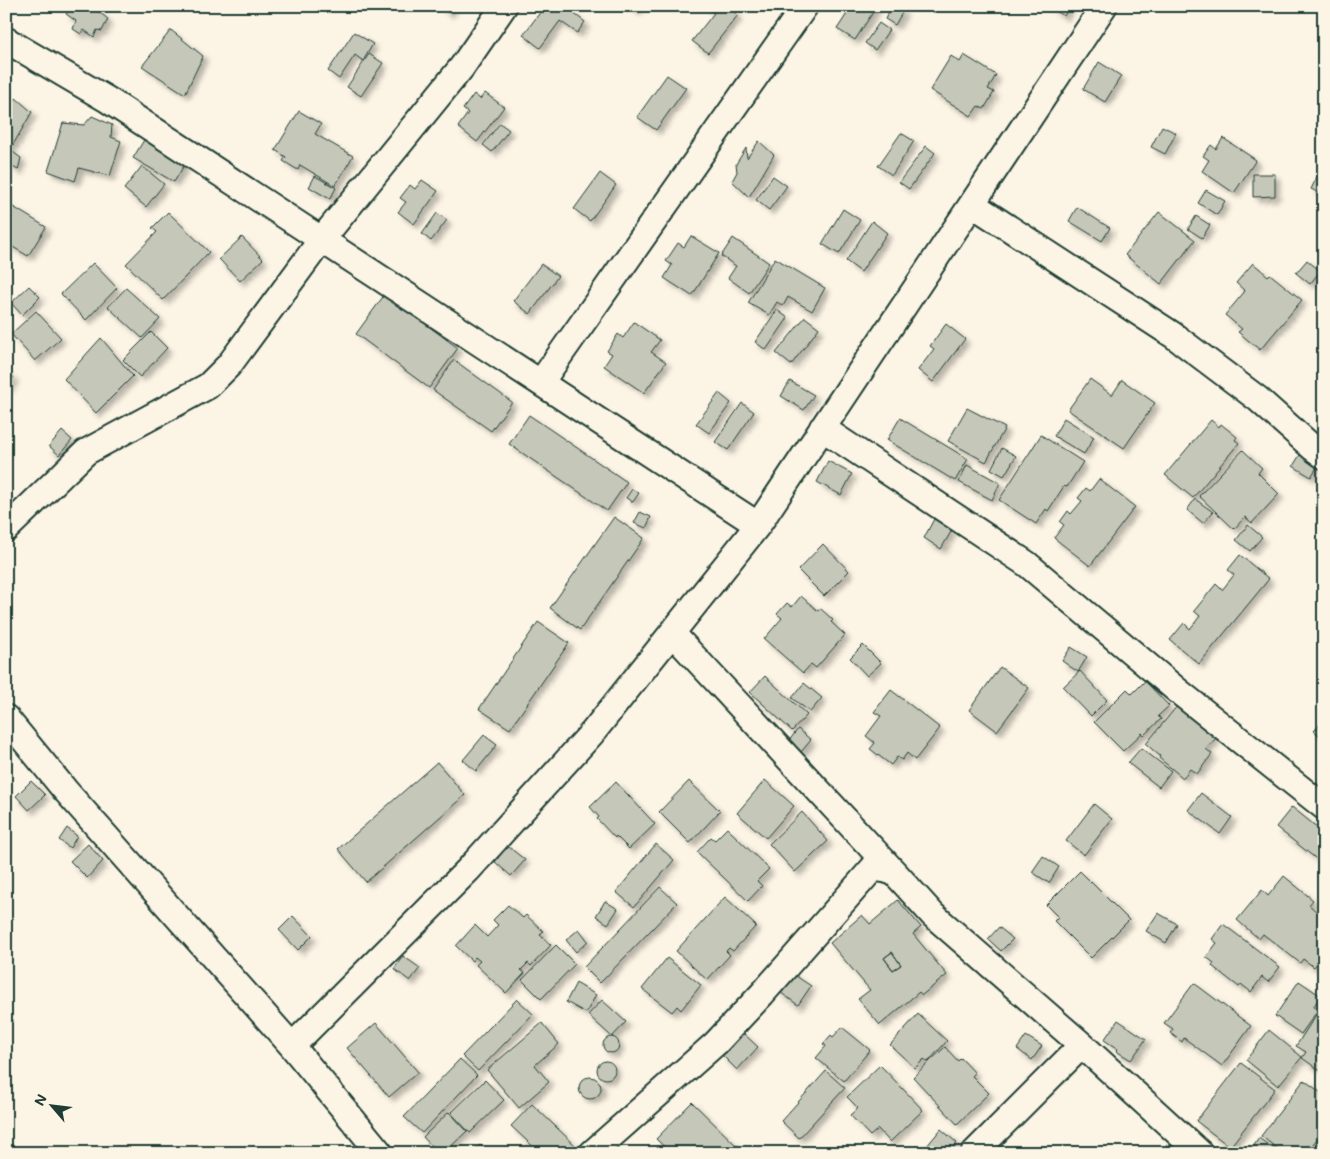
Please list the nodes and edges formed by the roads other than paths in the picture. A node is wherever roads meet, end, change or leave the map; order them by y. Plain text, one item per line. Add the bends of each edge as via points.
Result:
1 (504, 6) edge
2 (805, 6) edge
3 (1104, 6) edge
4 (6, 40) edge
5 (972, 204) junction
6 (322, 239) junction
7 (541, 382) junction
8 (822, 428) junction
9 (1324, 456) edge
10 (758, 525) junction
11 (6, 529) edge
12 (672, 633) junction
13 (6, 718) edge
14 (1324, 807) edge
15 (894, 874) junction
16 (1082, 1045) junction
17 (292, 1046) junction
18 (380, 1153) edge
19 (592, 1153) edge
20 (974, 1153) edge
21 (1200, 1153) edge

1 - 6 street via 462,67
2 - 7 street
3 - 5 street
4 - 6 street via 108,100
5 - 8 street
5 - 9 street via 1173,335 1258,399
6 - 7 street
6 - 11 street via 229,365 208,386 86,452
7 - 10 street
8 - 10 street
8 - 14 street via 1027,564 1178,691
10 - 12 street
12 - 15 street
12 - 17 street via 592,732 468,870
13 - 17 street via 65,790
15 - 16 street via 933,915
15 - 19 street via 873,868 716,1042
16 - 20 street
16 - 21 street
17 - 18 street

